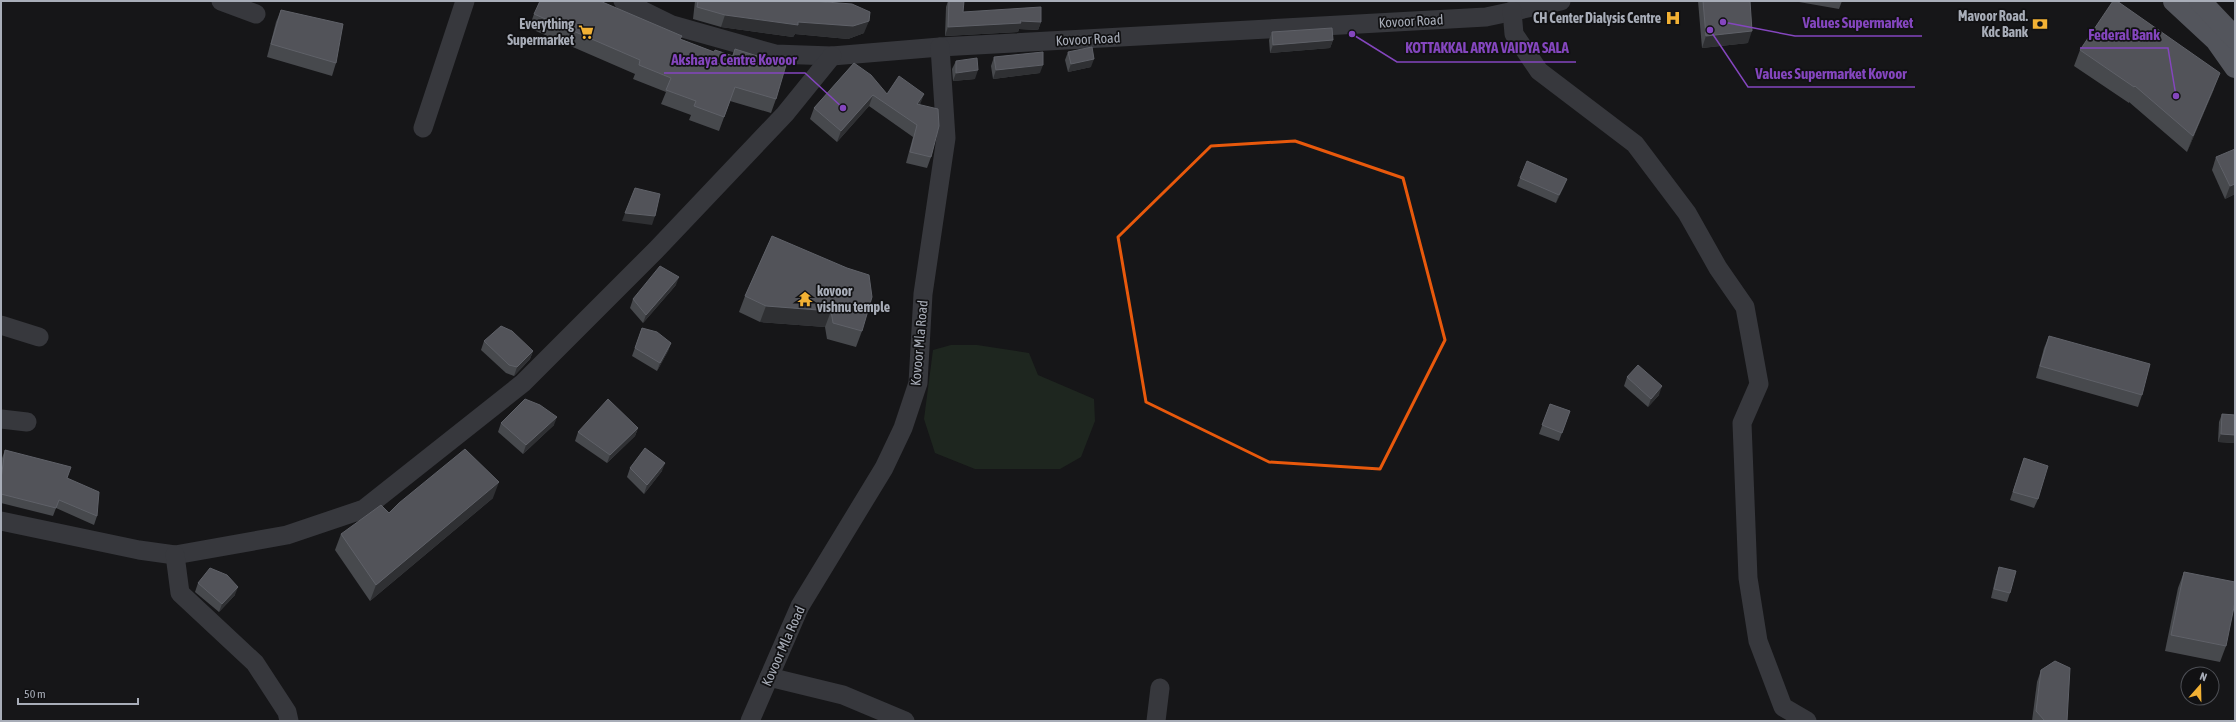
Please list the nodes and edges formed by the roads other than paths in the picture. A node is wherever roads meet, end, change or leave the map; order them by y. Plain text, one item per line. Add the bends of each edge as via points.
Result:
1 (221, 1) edge
2 (465, 1) edge
3 (623, 1) edge
4 (1560, 1) edge
5 (2174, 1) edge
6 (2200, 1) edge
7 (1512, 12) junction
8 (256, 14) dead end
9 (2235, 38) edge
10 (940, 47) junction
11 (832, 56) junction
12 (2235, 67) edge
13 (423, 128) dead end
14 (1, 325) edge
15 (38, 337) dead end
16 (1, 419) edge
17 (27, 422) dead end
18 (1, 521) edge
19 (174, 555) junction
20 (770, 677) junction
21 (1160, 688) dead end
22 (288, 721) edge
23 (750, 721) edge
24 (905, 721) edge
25 (1156, 721) edge
26 (1806, 721) edge

1 - 8 street
2 - 13 street
3 - 11 street, Kovoor Road via 672,25 775,54
4 - 7 street, Kovoor Road
5 - 12 main road via 2216,40
6 - 9 main road
7 - 10 street, Kovoor Road via 1478,17
7 - 26 street via 1514,34 1539,72 1635,144 1687,213 1718,268 1745,307 1759,384 1742,423 1748,578 1758,641 1784,707
10 - 11 street, Kovoor Road
10 - 20 street, Kovoor Mla Road via 946,138 923,294 918,383 903,428 884,468 800,606
11 - 19 street via 785,114 656,250 523,383 364,509 287,535
14 - 15 street
16 - 17 street
18 - 19 street
19 - 22 street via 180,592 255,663 287,712
20 - 23 street, Kovoor Mla Road
20 - 24 street via 843,695
21 - 25 street

